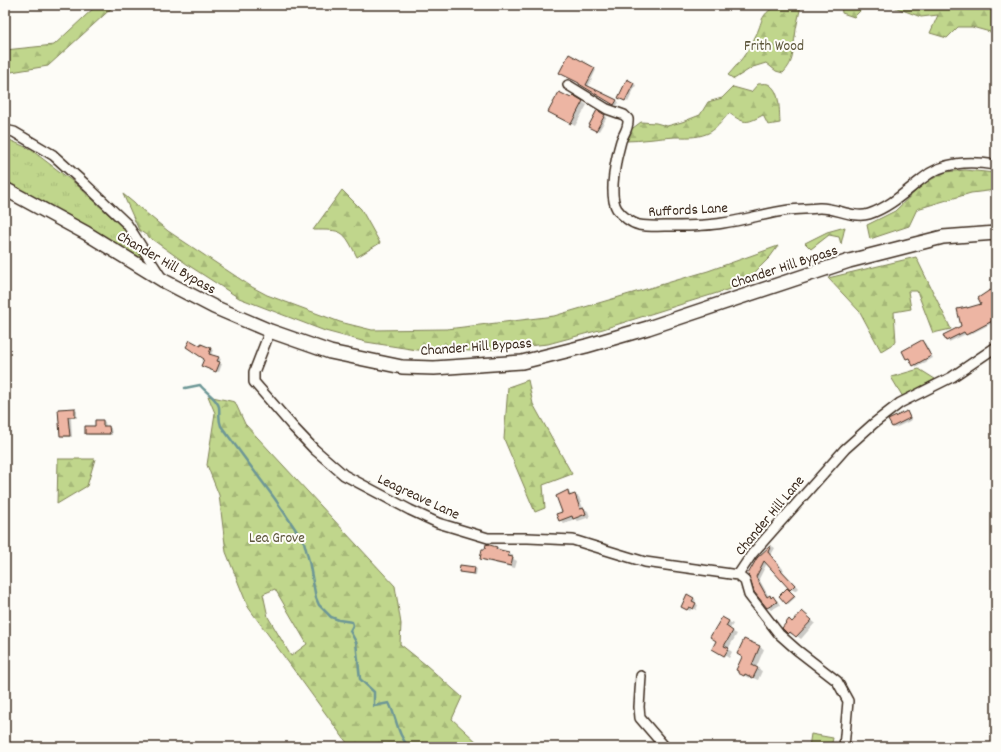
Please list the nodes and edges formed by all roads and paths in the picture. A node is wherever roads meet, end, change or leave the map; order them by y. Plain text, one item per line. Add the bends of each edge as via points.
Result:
1 (568, 85) dead end
2 (5, 130) edge
3 (996, 165) edge
4 (5, 189) edge
5 (996, 233) edge
6 (164, 281) junction
7 (270, 331) junction
8 (996, 347) edge
9 (738, 575) junction
10 (641, 676) dead end
11 (665, 747) edge
12 (844, 747) edge

1 - 3 street, Ruffords Lane via 628,119 629,124 622,140 614,178 614,201 624,217 638,225 706,225 789,210 822,208 856,216 868,214 892,203 937,169 956,163 979,162
2 - 6 street via 14,132 53,155 127,224
4 - 6 highway, Chander Hill Bypass via 86,233
5 - 7 highway, Chander Hill Bypass via 943,237 849,261 648,328 522,362 434,368 402,366 330,352
6 - 7 highway, Chander Hill Bypass via 214,307
7 - 9 street, Leagreave Lane via 254,372 254,382 314,449 344,475 410,510 438,524 488,538 573,540 645,562
8 - 9 street, Chander Hill Lane via 952,377 900,403 868,429 846,449 752,554
9 - 12 street, Chander Hill Lane via 745,582 749,595 779,634 837,681 848,701
10 - 11 street via 640,718

